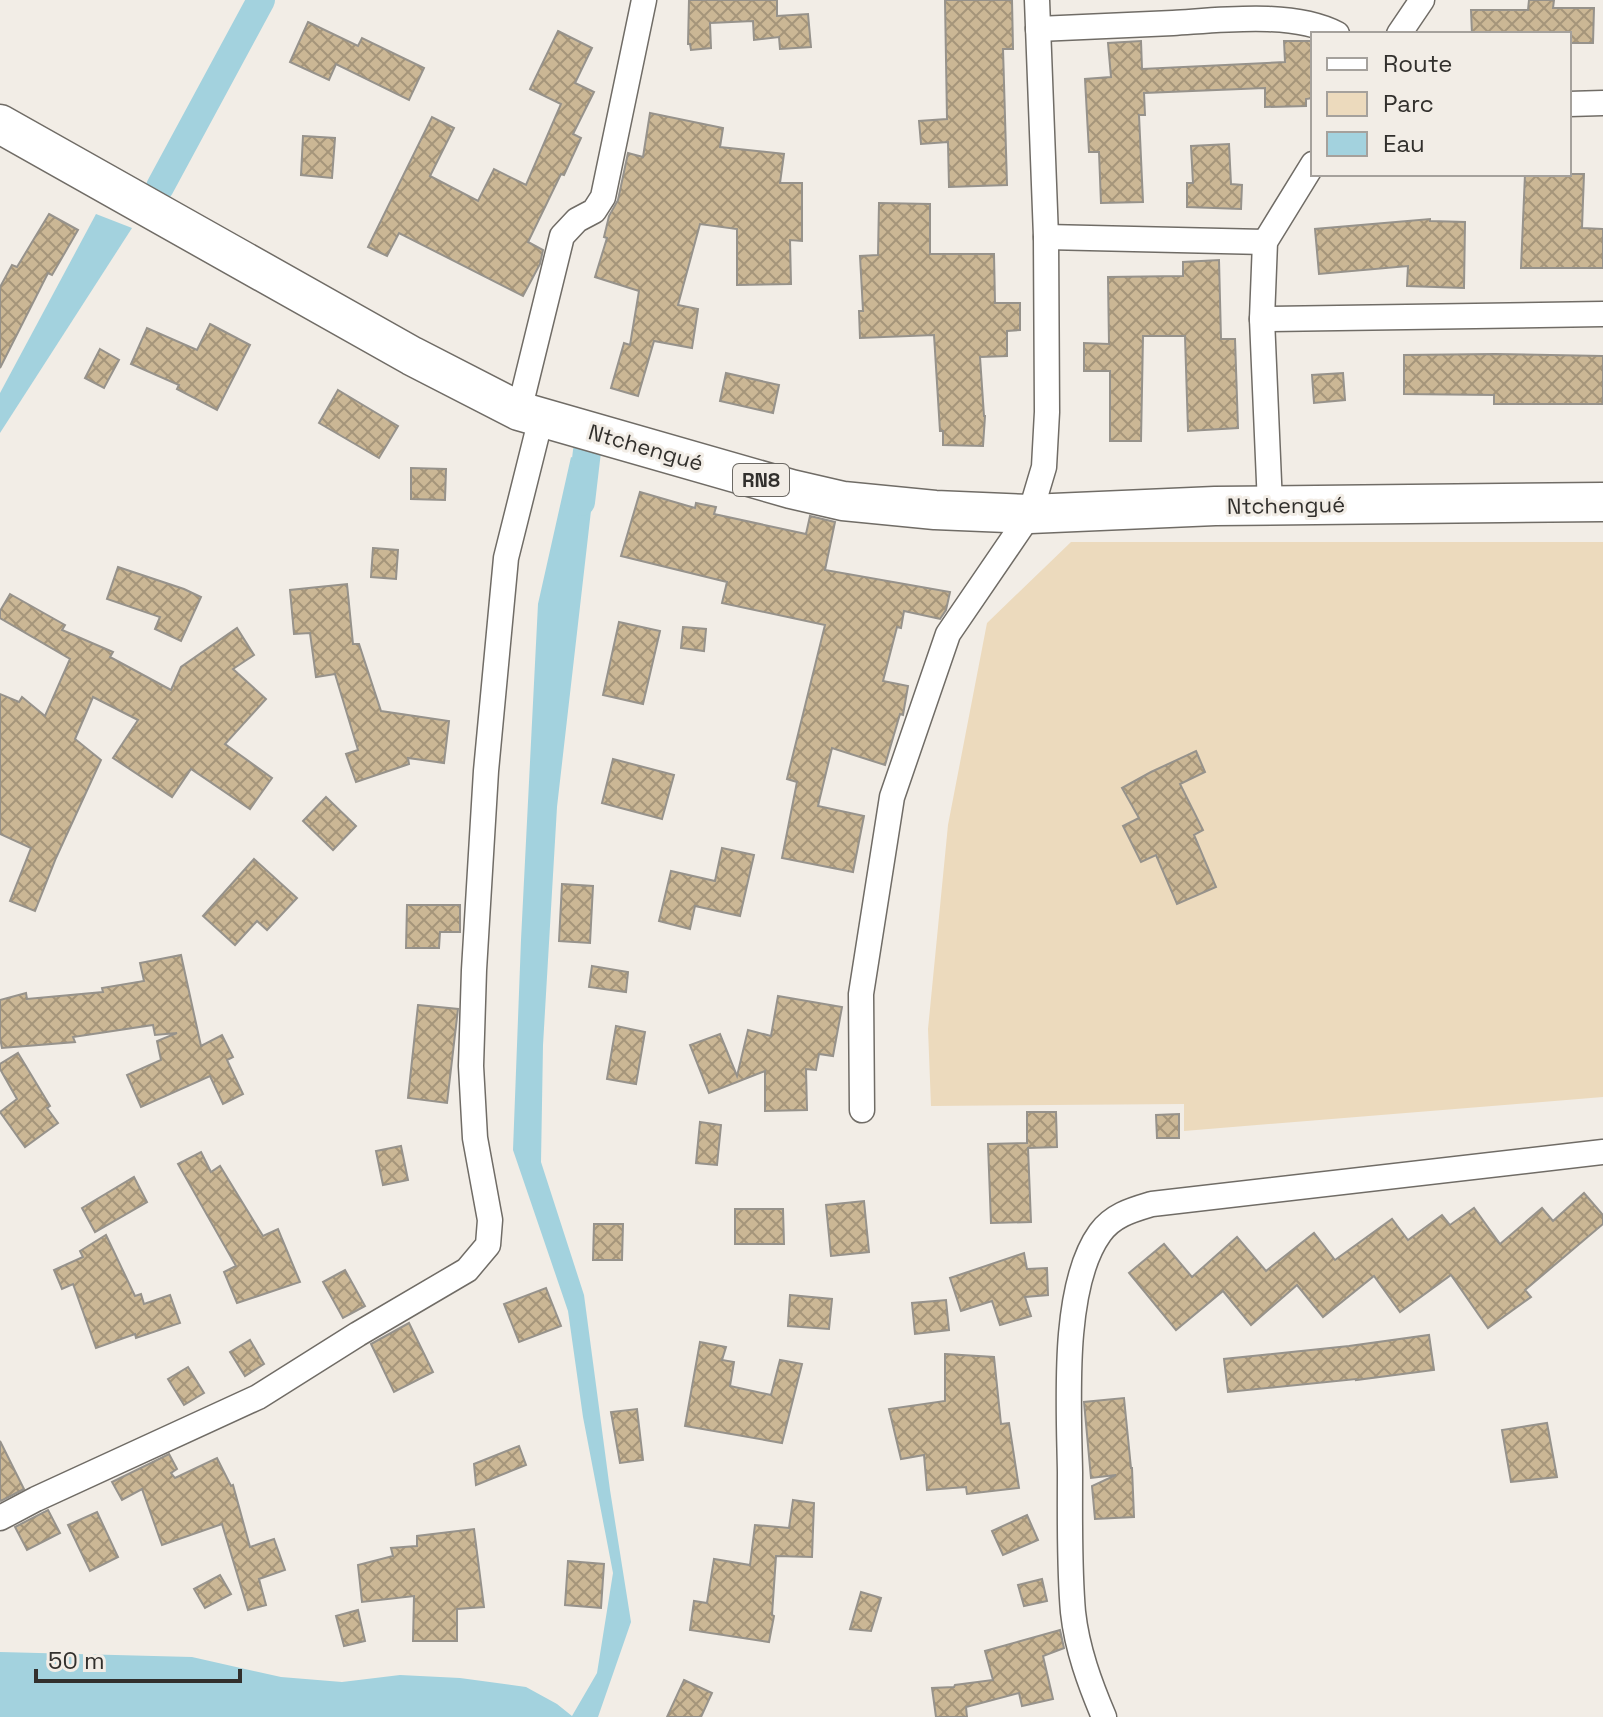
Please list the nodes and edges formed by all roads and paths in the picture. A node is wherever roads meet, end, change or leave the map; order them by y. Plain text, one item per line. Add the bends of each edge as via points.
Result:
1 (644, 0) edge
2 (1037, 0) edge
3 (1422, 0) edge
4 (1038, 29) junction
5 (1333, 32) edge
6 (1400, 32) edge
7 (1603, 103) edge
8 (1571, 104) edge
9 (0, 124) edge
10 (1311, 167) edge
11 (1046, 237) junction
12 (1265, 242) junction
13 (1603, 314) edge
14 (1262, 319) junction
15 (530, 415) junction
16 (1603, 502) edge
17 (1270, 505) junction
18 (1030, 514) junction
19 (862, 1110) dead end
20 (1603, 1152) edge
21 (0, 1518) edge
22 (1104, 1717) edge

1 - 15 street via 603,197 562,236
2 - 4 street
3 - 6 street
4 - 5 street via 1248,19 1299,22
4 - 11 street
7 - 8 street
9 - 15 main road, Ntchengué / RN8 via 412,356
10 - 12 street
11 - 12 street
11 - 18 street via 1044,467
12 - 14 street
13 - 14 street
14 - 17 street
15 - 18 main road, Ntchengué / RN8 via 843,501
15 - 21 street via 506,558 474,970 471,1066 475,1138 490,1220 488,1245 467,1270 258,1397
16 - 17 main road, Ntchengué / RN8
17 - 18 main road, Ntchengué / RN8
18 - 19 street via 948,634 892,797 861,994
20 - 22 street via 1152,1204 1117,1216 1100,1232 1075,1298 1070,1501 1073,1614 1088,1678

